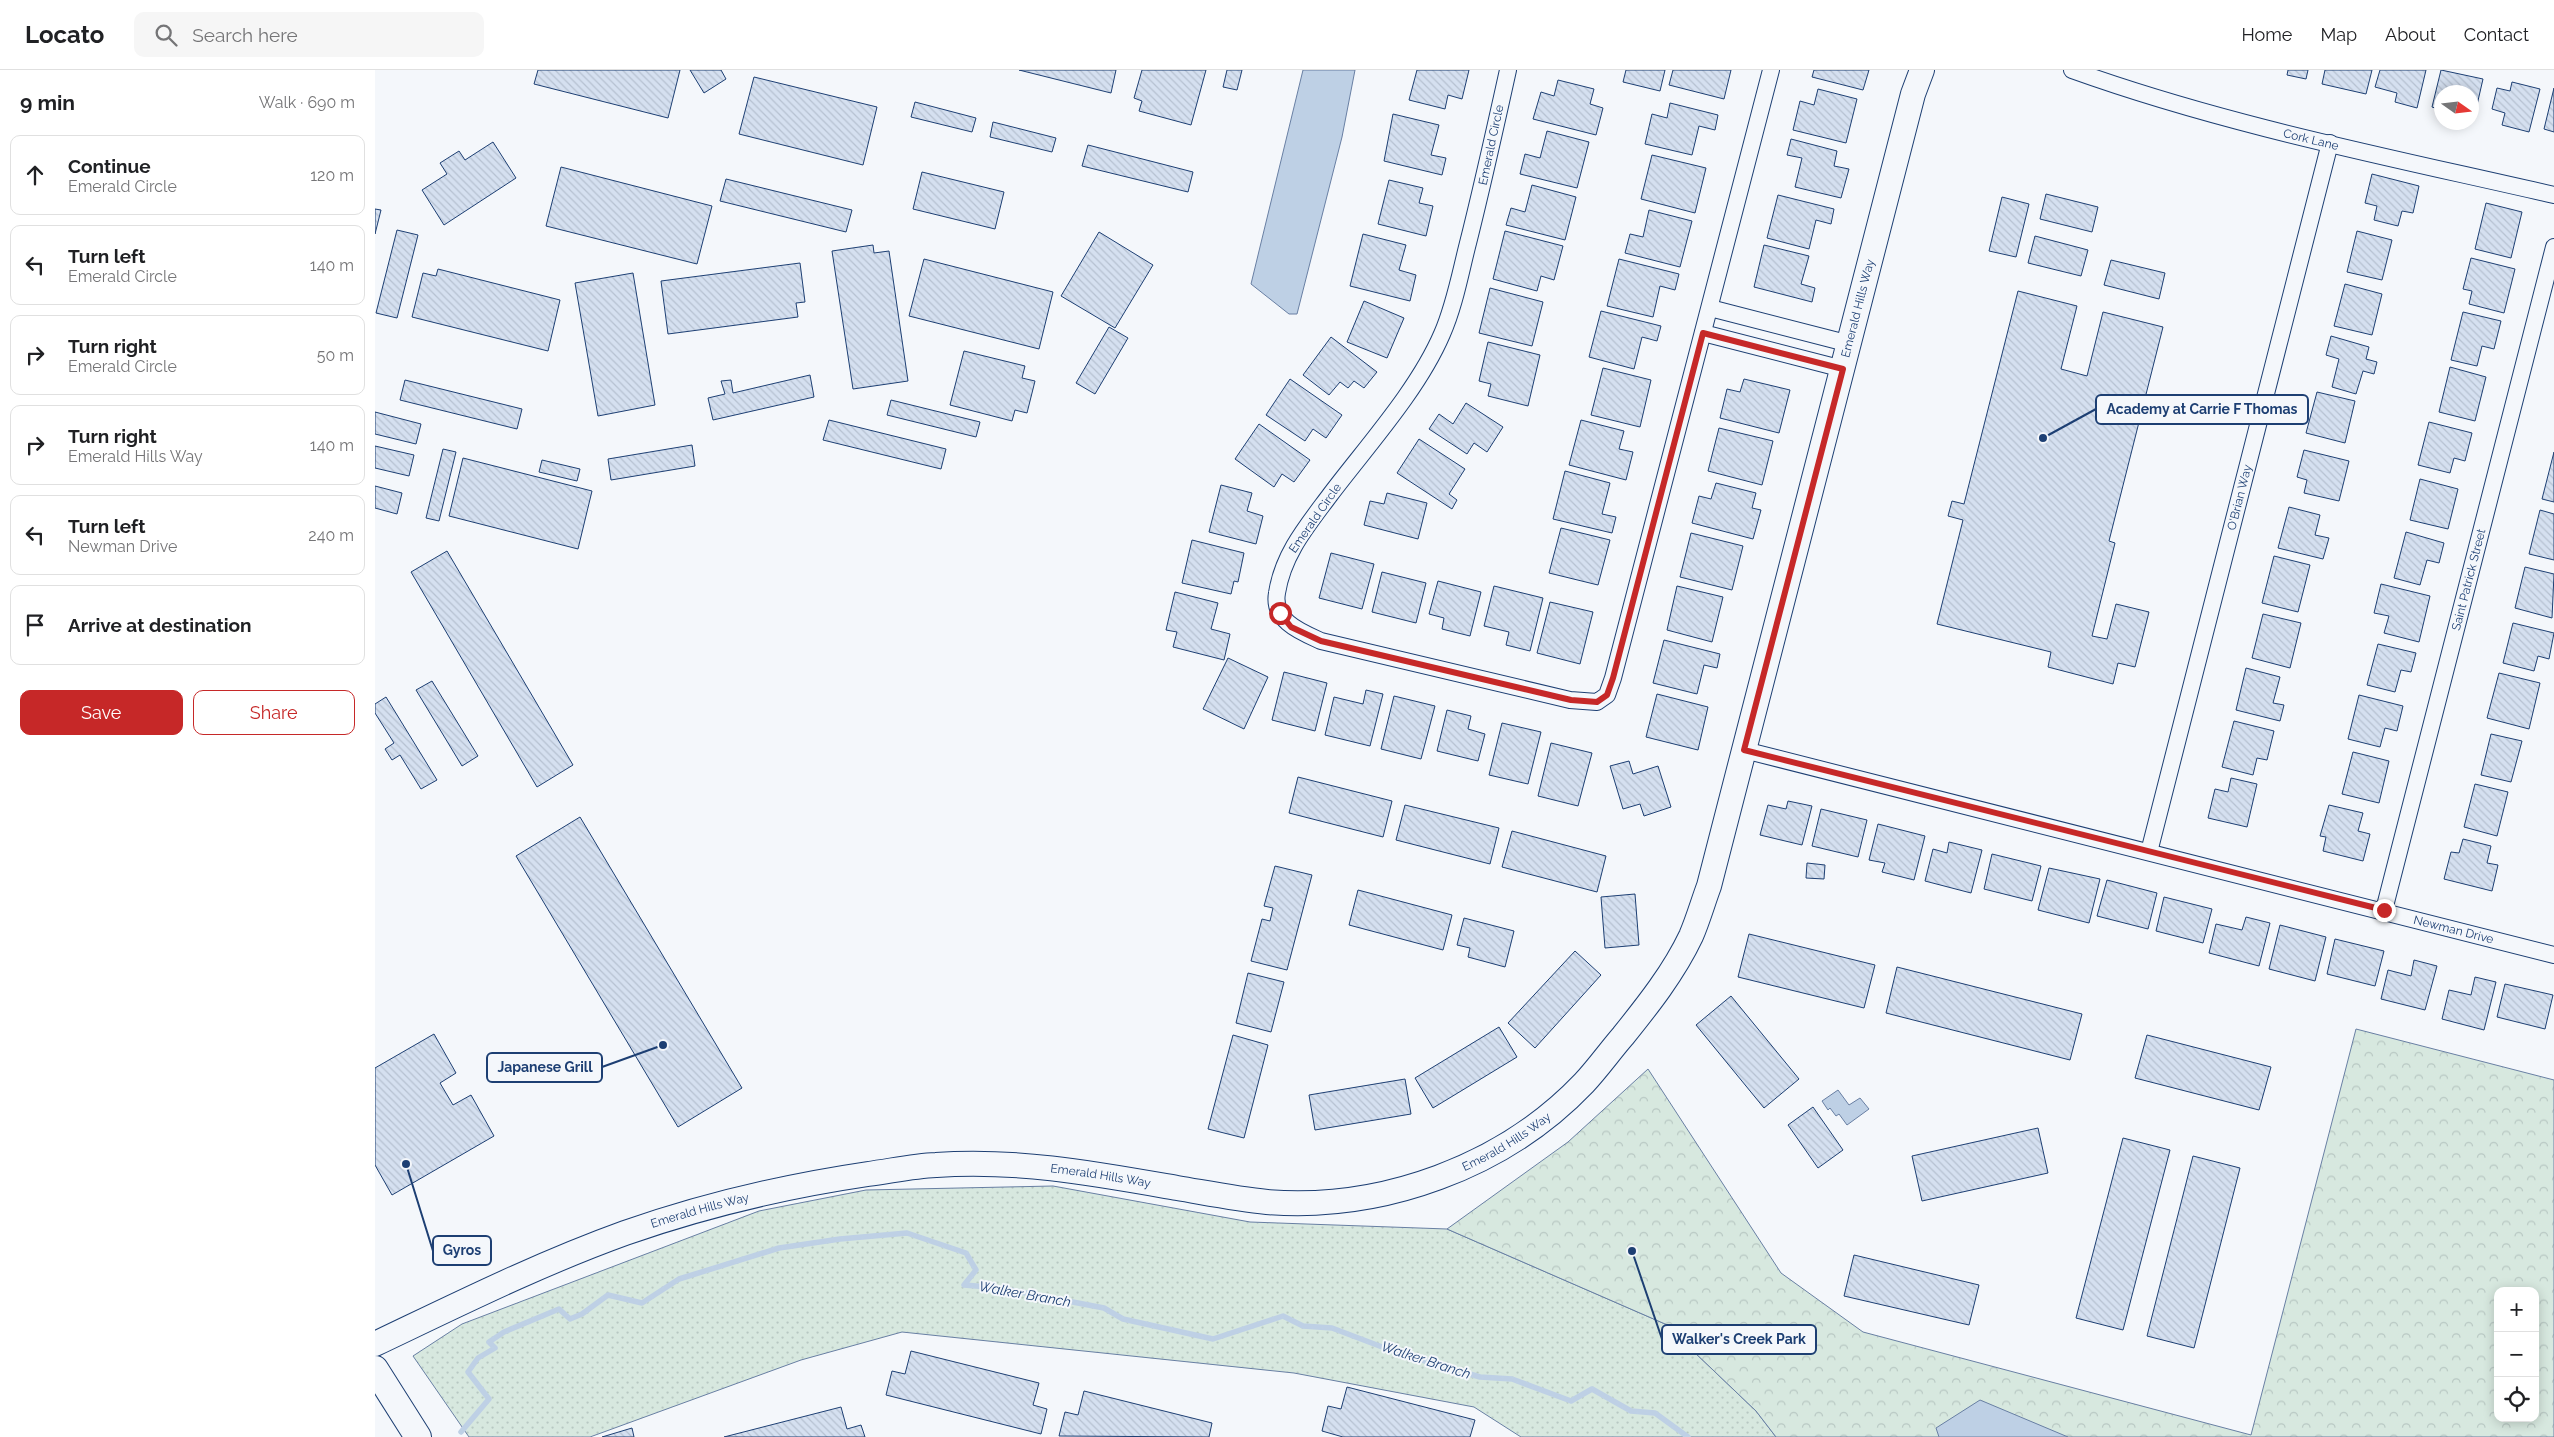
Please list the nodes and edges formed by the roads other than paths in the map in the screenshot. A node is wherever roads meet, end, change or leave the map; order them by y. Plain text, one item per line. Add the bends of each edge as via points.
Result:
1 (1508, 70) edge
2 (1771, 70) edge
3 (1922, 70) edge
4 (2072, 70) edge
5 (2329, 143) junction
6 (2554, 195) edge
7 (2554, 247) edge
8 (1710, 308) junction
9 (1703, 333) junction
10 (1850, 344) junction
11 (1843, 369) junction
12 (1744, 750) junction
13 (2149, 852) junction
14 (2384, 910) junction
15 (2554, 955) edge
16 (375, 1344) edge
17 (375, 1369) edge
18 (417, 1437) edge

1 - 9 street, Emerald Circle via 1483,185 1442,334 1416,380 1299,536 1282,568 1276,596 1280,613 1291,627 1321,641 1571,700 1597,702 1607,695 1613,678
2 - 8 street, Emerald Circle
3 - 10 street, Emerald Hills Way via 1913,94
4 - 5 street, Cork Lane via 2140,95
5 - 6 street, Cork Lane
5 - 13 street, O'Brian Way
7 - 14 street, Saint Patrick Street
8 - 9 street, Emerald Circle
8 - 10 street
9 - 11 street
10 - 11 street, Emerald Hills Way
11 - 12 street, Emerald Hills Way
12 - 13 street, Newman Drive
12 - 16 street, Emerald Hills Way via 1709,886 1690,937 1667,978 1583,1084 1555,1109 1482,1160 1401,1189 1318,1204 1260,1201 1069,1170 986,1163 934,1165 825,1181 752,1196 626,1233 518,1277
13 - 14 street, Newman Drive
14 - 15 street, Newman Drive
17 - 18 main road

